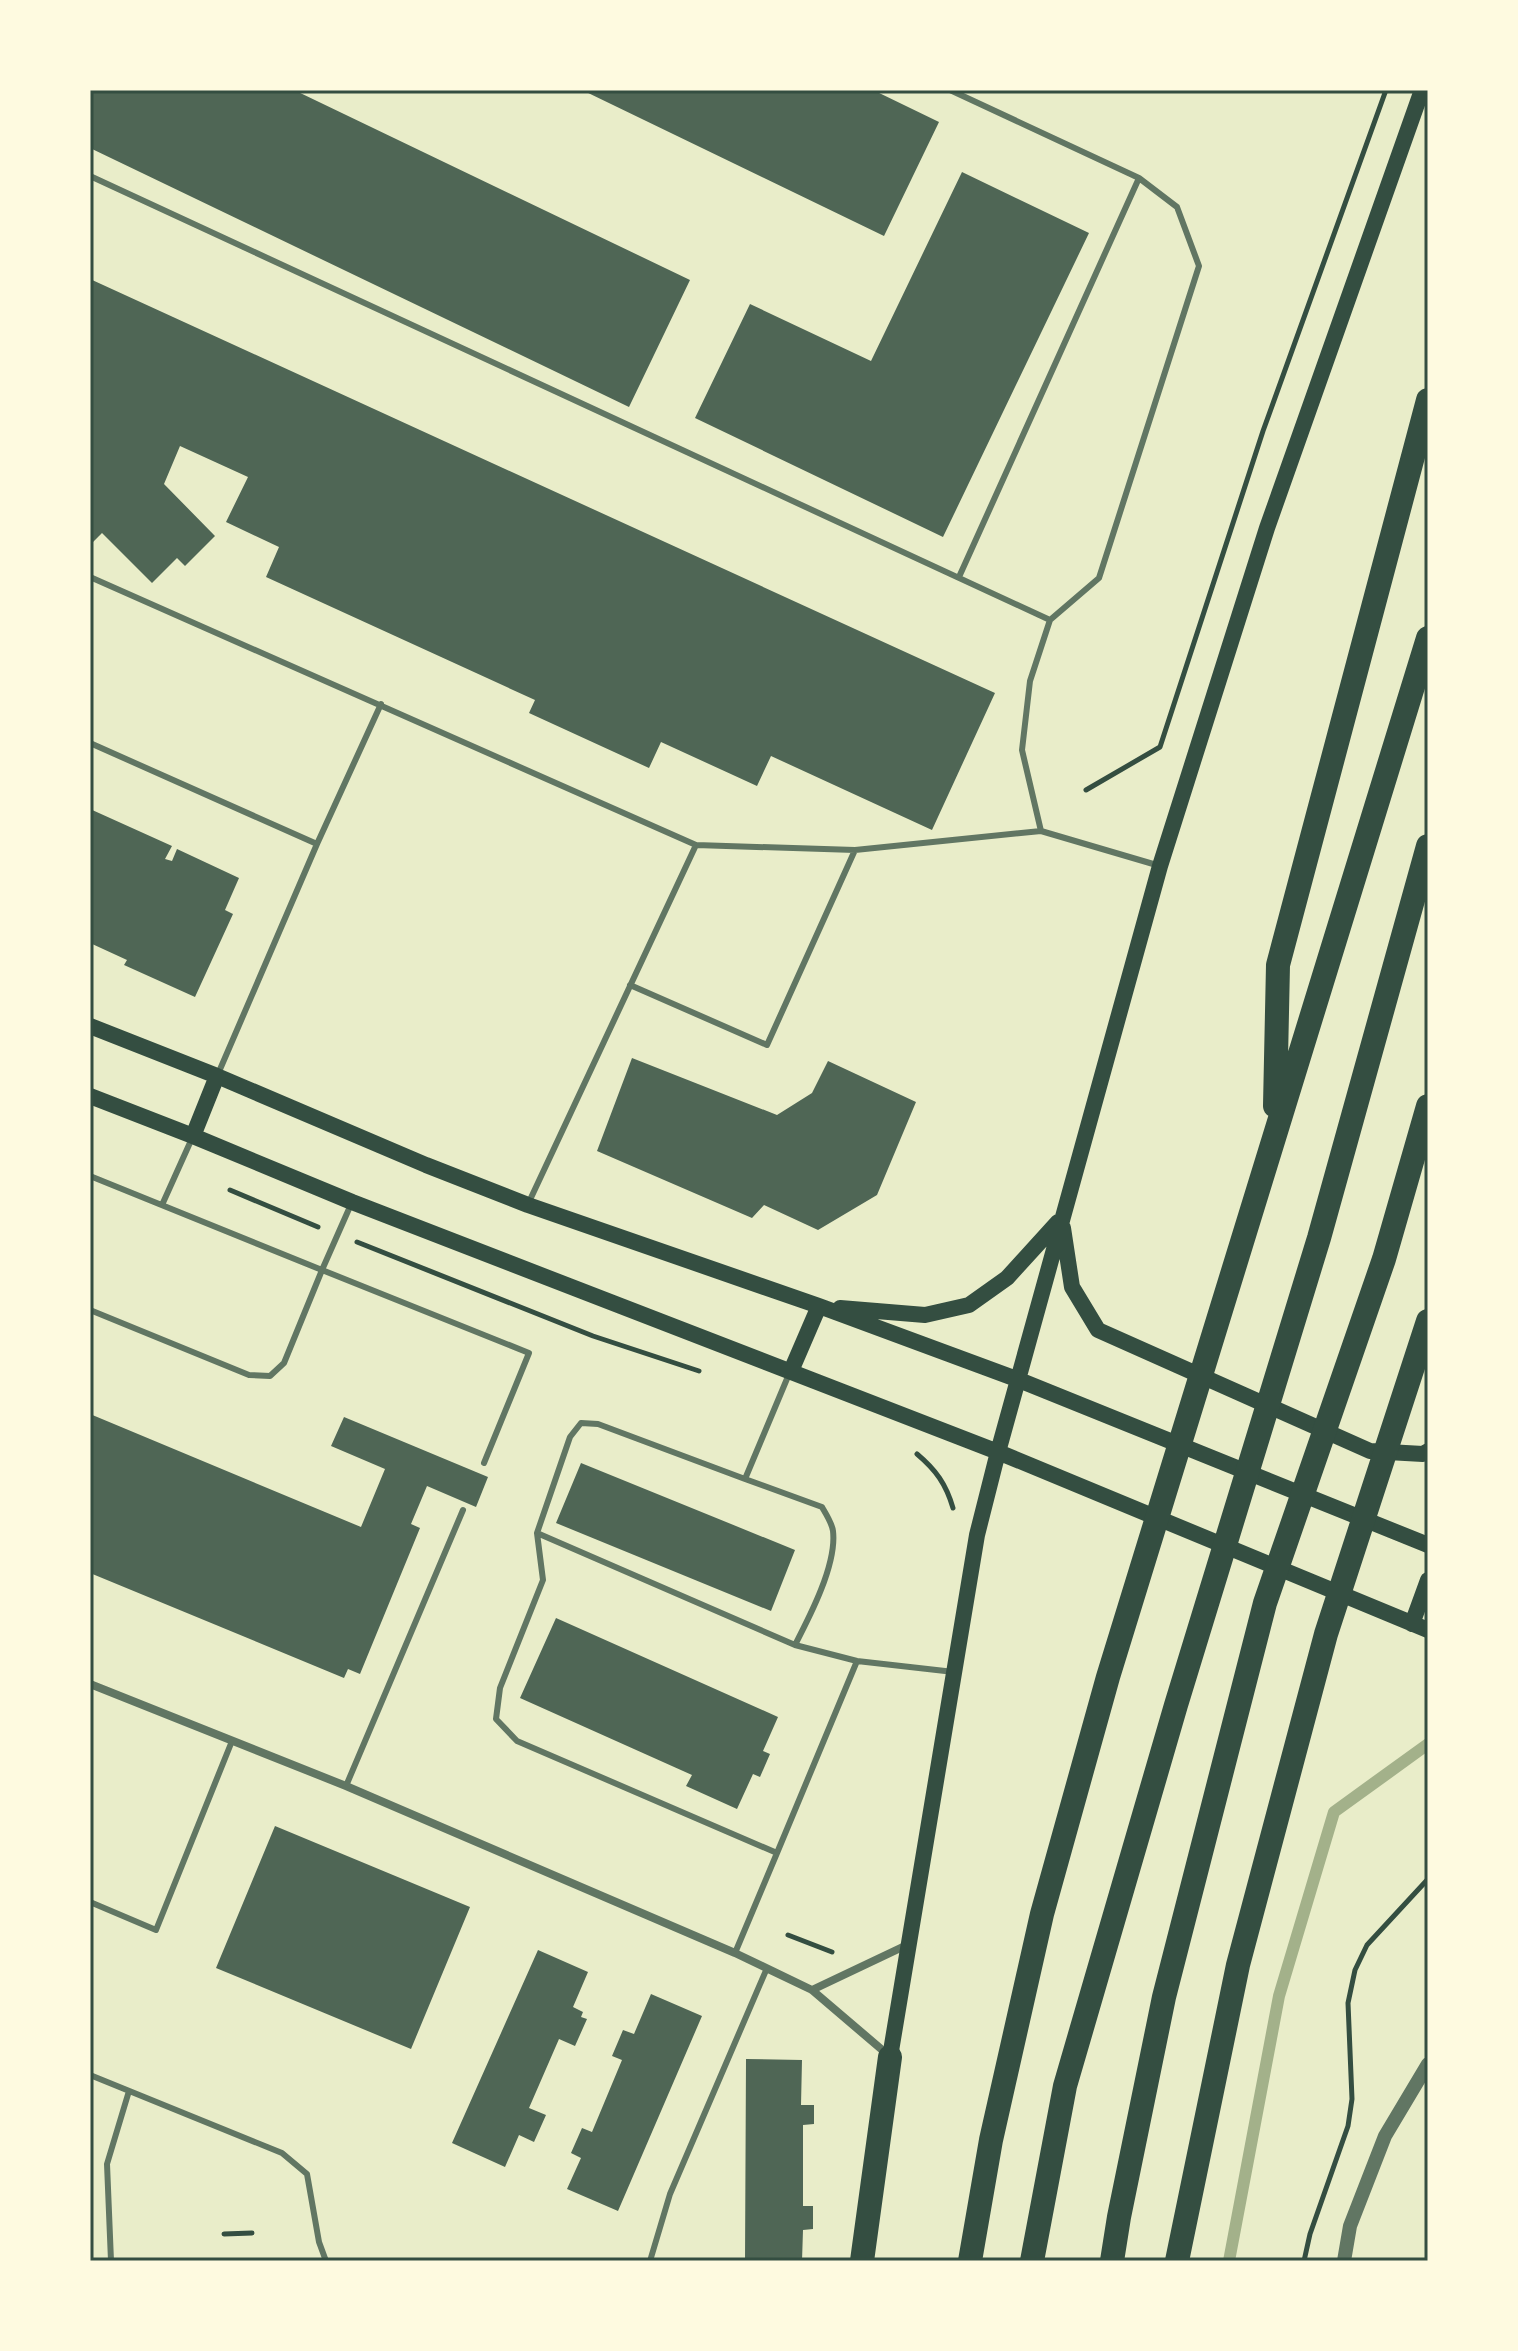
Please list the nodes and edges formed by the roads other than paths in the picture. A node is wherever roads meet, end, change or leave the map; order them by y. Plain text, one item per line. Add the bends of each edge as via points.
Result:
1 (950, 90) edge
2 (1422, 90) edge
3 (90, 176) edge
4 (1139, 178) junction
5 (1428, 400) edge
6 (90, 577) edge
7 (959, 577) junction
8 (1050, 620) junction
9 (1428, 638) edge
10 (381, 704) junction
11 (90, 743) edge
12 (1041, 831) junction
13 (317, 844) junction
14 (696, 845) junction
15 (1428, 846) edge
16 (855, 850) junction
17 (1160, 866) junction
18 (630, 985) junction
19 (90, 1026) edge
20 (217, 1076) junction
21 (90, 1096) edge
22 (1428, 1106) edge
23 (193, 1136) junction
24 (1274, 1138) junction
25 (90, 1176) edge
26 (352, 1202) junction
27 (162, 1205) junction
28 (528, 1205) junction
29 (1062, 1218) junction
30 (322, 1270) junction
31 (819, 1306) junction
32 (90, 1310) edge
33 (1428, 1321) edge
34 (791, 1371) junction
35 (1019, 1380) junction
36 (1428, 1451) edge
37 (998, 1452) junction
38 (484, 1463) dead end
39 (745, 1479) junction
40 (463, 1510) dead end
41 (537, 1533) junction
42 (1428, 1545) edge
43 (1428, 1580) edge
44 (1420, 1627) edge
45 (795, 1645) junction
46 (857, 1661) junction
47 (954, 1672) junction
48 (90, 1684) edge
49 (232, 1741) junction
50 (346, 1786) junction
51 (777, 1853) junction
52 (90, 1902) edge
53 (909, 1944) junction
54 (735, 1953) junction
55 (767, 1968) junction
56 (812, 1990) junction
57 (890, 2057) junction
58 (1428, 2064) edge
59 (90, 2075) edge
60 (129, 2091) junction
61 (111, 2261) edge
62 (326, 2261) edge
63 (650, 2261) edge
64 (862, 2261) edge
65 (970, 2261) edge
66 (1032, 2261) edge
67 (1112, 2261) edge
68 (1177, 2261) edge
69 (1344, 2261) edge

1 - 4 lane
2 - 17 main road via 1267,528
3 - 7 lane
4 - 7 lane
4 - 8 lane via 1177,207 1199,266 1099,578
5 - 24 highway via 1278,965
6 - 10 lane
7 - 8 lane
8 - 12 lane via 1030,681 1022,750
9 - 24 highway
10 - 13 lane
10 - 14 lane
11 - 13 lane
12 - 16 lane
12 - 17 lane
13 - 20 lane
14 - 16 lane
14 - 18 lane
15 - 66 highway via 1319,1238 1065,2086
16 - 18 lane via 767,1045
17 - 29 main road
18 - 28 lane
19 - 20 main road
20 - 23 main road
20 - 28 main road
21 - 23 main road
22 - 67 highway via 1384,1259 1265,1603 1164,1997
23 - 26 main road
23 - 27 lane
24 - 65 highway via 1108,1677 1042,1914 991,2140
25 - 27 lane
26 - 30 lane
26 - 34 main road
27 - 30 lane
28 - 31 main road
29 - 31 main road via 1007,1278 969,1305 925,1315
29 - 35 main road
29 - 36 main road via 1072,1287 1098,1330 1370,1451
30 - 32 lane via 284,1363 270,1376 249,1375
30 - 38 lane via 529,1353
31 - 34 main road
31 - 35 main road
33 - 68 highway via 1326,1634 1238,1965
34 - 37 main road
34 - 39 lane
35 - 37 main road
35 - 42 main road
37 - 44 main road
37 - 47 main road via 977,1535
39 - 41 lane via 598,1424 581,1423 570,1437
39 - 45 lane via 822,1507 833,1530 821,1594
40 - 50 lane
41 - 45 lane
41 - 51 lane via 543,1580 500,1688 496,1719 517,1741
43 - 44 main road
45 - 46 lane
46 - 47 lane
46 - 51 lane
47 - 53 main road
48 - 49 street
49 - 50 street
49 - 52 lane via 156,1930
50 - 54 street
51 - 54 lane
53 - 56 street
53 - 57 main road
54 - 55 street
55 - 56 street
55 - 63 lane via 670,2194
56 - 57 street
57 - 64 highway
58 - 69 street via 1385,2136 1350,2226
59 - 60 lane
60 - 61 lane via 107,2164
60 - 62 lane via 282,2153 307,2174

